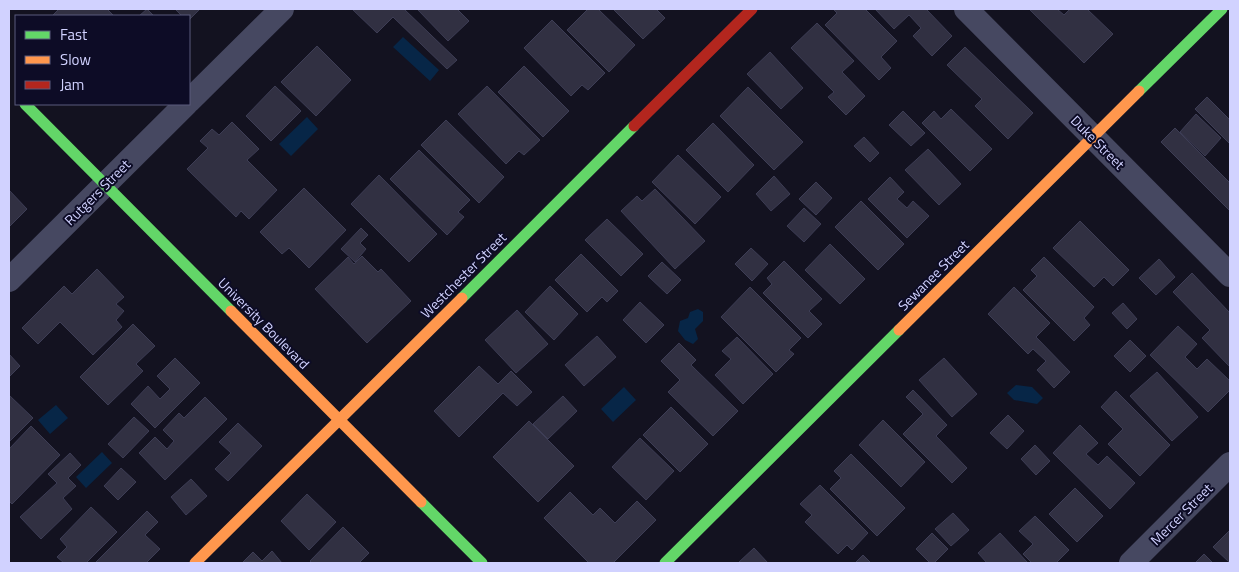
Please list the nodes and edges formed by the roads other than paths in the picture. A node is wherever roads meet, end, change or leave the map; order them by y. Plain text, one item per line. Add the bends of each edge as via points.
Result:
1 (282, 9) edge
2 (752, 9) edge
3 (966, 9) edge
4 (1222, 9) edge
5 (190, 100) edge
6 (26, 105) edge
7 (185, 105) edge
8 (1093, 137) junction
9 (105, 184) junction
10 (1230, 275) edge
11 (9, 280) edge
12 (339, 420) junction
13 (1230, 464) edge
14 (195, 563) edge
15 (482, 563) edge
16 (665, 563) edge
17 (1131, 563) edge

1 - 5 street
2 - 12 street, Westchester Street
3 - 8 street, Duke Street
4 - 8 street, Sewanee Street
6 - 9 street, University Boulevard
7 - 9 street, Rutgers Street
8 - 10 street, Duke Street
8 - 16 street, Sewanee Street
9 - 11 street, Rutgers Street
9 - 12 street, University Boulevard
12 - 14 street, Westchester Street
12 - 15 street, University Boulevard
13 - 17 street, Mercer Street

